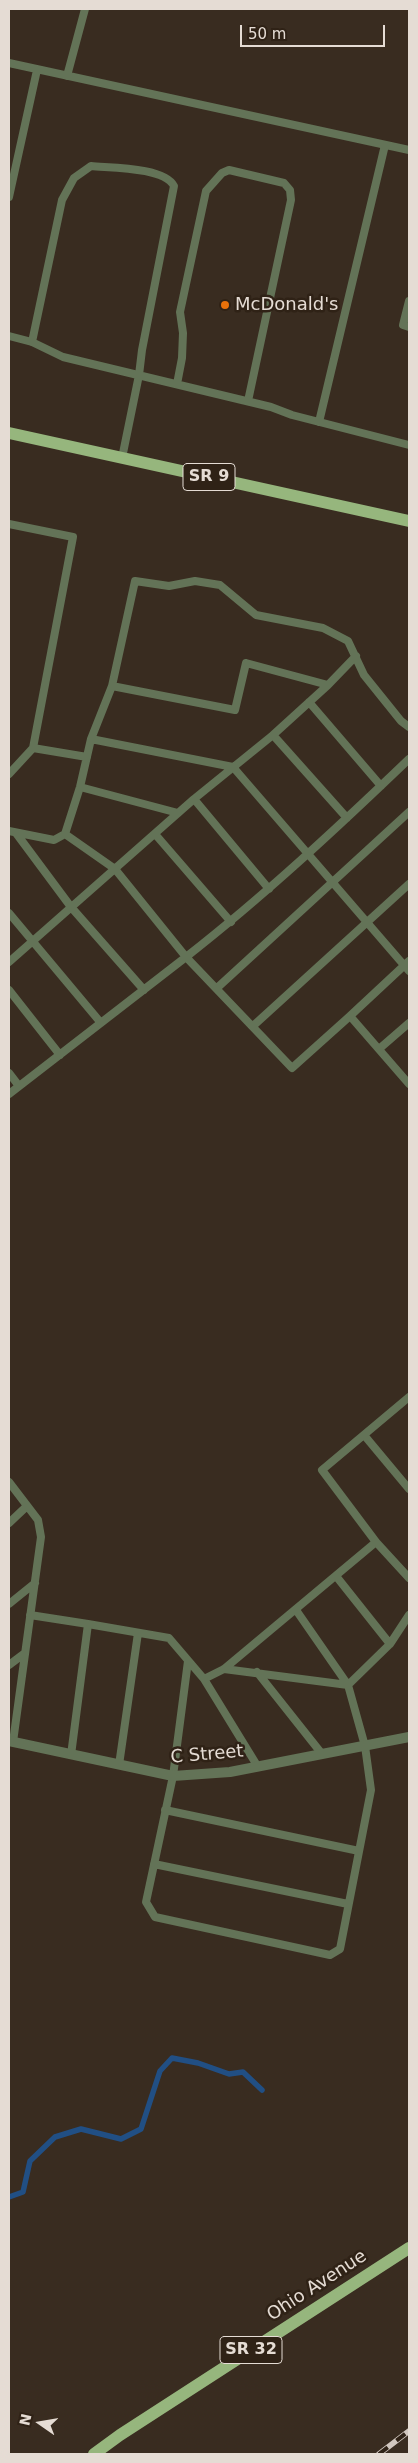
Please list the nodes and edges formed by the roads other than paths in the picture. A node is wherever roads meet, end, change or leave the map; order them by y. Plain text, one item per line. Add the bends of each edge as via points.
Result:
1 (85, 9) edge
2 (9, 63) edge
3 (37, 70) junction
4 (67, 76) junction
5 (385, 145) junction
6 (409, 150) edge
7 (9, 198) edge
8 (409, 301) edge
9 (409, 326) edge
10 (9, 336) edge
11 (32, 342) junction
12 (140, 375) junction
13 (176, 384) junction
14 (248, 401) junction
15 (319, 422) junction
16 (9, 432) edge
17 (409, 446) edge
18 (122, 458) junction
19 (409, 521) edge
20 (9, 524) edge
21 (356, 656) junction
22 (328, 685) junction
23 (112, 686) junction
24 (309, 702) junction
25 (409, 727) edge
26 (273, 735) junction
27 (91, 740) junction
28 (32, 748) junction
29 (87, 757) junction
30 (409, 760) edge
31 (233, 766) junction
32 (9, 774) edge
33 (381, 786) junction
34 (80, 787) junction
35 (194, 799) junction
36 (409, 812) edge
37 (178, 813) junction
38 (347, 818) junction
39 (12, 832) edge
40 (65, 834) junction
41 (155, 834) junction
42 (308, 854) junction
43 (114, 869) junction
44 (332, 881) junction
45 (409, 884) edge
46 (268, 889) junction
47 (71, 907) junction
48 (9, 913) edge
49 (231, 922) junction
50 (367, 922) junction
51 (32, 941) junction
52 (186, 958) junction
53 (9, 962) edge
54 (408, 966) edge
55 (217, 988) junction
56 (9, 990) edge
57 (144, 990) junction
58 (350, 1016) junction
59 (101, 1023) junction
60 (409, 1023) edge
61 (253, 1026) junction
62 (379, 1049) junction
63 (60, 1055) junction
64 (9, 1073) edge
65 (409, 1084) edge
66 (19, 1086) junction
67 (9, 1094) edge
68 (409, 1397) edge
69 (364, 1435) junction
70 (9, 1482) edge
71 (409, 1489) edge
72 (27, 1506) junction
73 (9, 1523) edge
74 (376, 1542) junction
75 (336, 1576) junction
76 (409, 1578) edge
77 (35, 1583) junction
78 (9, 1604) edge
79 (296, 1610) junction
80 (30, 1615) junction
81 (409, 1615) edge
82 (88, 1624) junction
83 (138, 1633) junction
84 (390, 1644) junction
85 (25, 1653) junction
86 (188, 1661) junction
87 (9, 1664) edge
88 (224, 1669) junction
89 (258, 1672) junction
90 (204, 1679) junction
91 (348, 1685) junction
92 (409, 1737) edge
93 (11, 1741) edge
94 (365, 1746) junction
95 (322, 1754) junction
96 (72, 1755) junction
97 (118, 1765) junction
98 (258, 1767) junction
99 (173, 1776) junction
100 (165, 1810) junction
101 (359, 1851) junction
102 (154, 1864) junction
103 (348, 1904) junction
104 (409, 2248) edge
105 (94, 2454) edge

1 - 4 lane
2 - 3 lane
3 - 4 lane
3 - 7 lane
4 - 5 lane
5 - 6 lane
5 - 15 lane
8 - 9 lane via 403,325
10 - 11 lane
11 - 12 lane via 63,357
11 - 12 lane via 62,200 74,178 90,166 164,175 174,186
12 - 13 lane
12 - 18 lane
13 - 14 lane
13 - 14 lane via 182,358 180,312 206,191 222,173 229,170 284,183 290,190 291,200
14 - 15 lane
15 - 17 lane
16 - 18 main road, SR 9
18 - 19 main road, SR 9
20 - 28 lane via 73,537
21 - 22 lane
21 - 23 lane via 348,640 323,628 256,615 220,585 195,581 169,586 135,581
21 - 25 lane via 364,675
22 - 23 lane via 246,663 235,710
22 - 24 lane
23 - 27 lane
24 - 26 lane
24 - 33 lane
26 - 31 lane
26 - 38 lane
27 - 29 lane
27 - 31 lane
28 - 29 lane
28 - 32 lane
29 - 34 lane
30 - 33 lane
31 - 35 lane
31 - 42 lane
33 - 38 lane
34 - 37 lane
34 - 40 lane
35 - 37 lane
35 - 46 lane
36 - 44 lane
37 - 41 lane
38 - 42 lane
39 - 40 lane via 54,840
39 - 47 lane
40 - 43 lane
41 - 43 lane
41 - 49 lane
42 - 44 lane
42 - 46 lane
43 - 47 lane
43 - 52 lane
44 - 50 lane
44 - 55 lane
45 - 50 lane
46 - 49 lane
47 - 51 lane
47 - 57 lane
48 - 51 lane
49 - 52 lane
50 - 54 lane
50 - 61 lane
51 - 53 lane
51 - 59 lane
52 - 55 lane
52 - 57 lane
54 - 58 lane
55 - 61 lane
56 - 63 lane
57 - 59 lane
58 - 61 lane via 292,1068
58 - 62 lane
59 - 63 lane
60 - 62 lane
62 - 65 lane
63 - 66 lane
64 - 66 lane
66 - 67 lane
68 - 69 lane
69 - 71 lane
69 - 74 lane via 322,1470
70 - 72 lane
72 - 73 lane
72 - 77 lane via 38,1520 41,1537
74 - 75 lane
74 - 76 lane
75 - 79 lane
75 - 84 lane
77 - 78 lane
77 - 80 lane
79 - 88 lane
79 - 91 lane
80 - 82 lane
80 - 85 lane
81 - 84 lane
82 - 83 lane
82 - 96 lane
83 - 86 lane via 169,1638
83 - 97 lane
84 - 91 lane
85 - 87 lane
85 - 93 lane
86 - 90 lane
86 - 99 lane
88 - 89 lane
88 - 90 lane
89 - 91 lane
89 - 95 lane
90 - 98 lane
91 - 94 lane
92 - 94 street, C Street
93 - 96 street, C Street
94 - 95 street, C Street
94 - 101 lane via 371,1790
95 - 98 street, C Street
96 - 97 street, C Street
97 - 99 street, C Street
98 - 99 street, C Street
99 - 100 lane
100 - 101 lane
100 - 102 lane
101 - 103 lane
102 - 103 lane
102 - 103 lane via 146,1902 155,1917 320,1953 330,1955 340,1949
104 - 105 main road, Ohio Avenue / SR 32 via 120,2434

